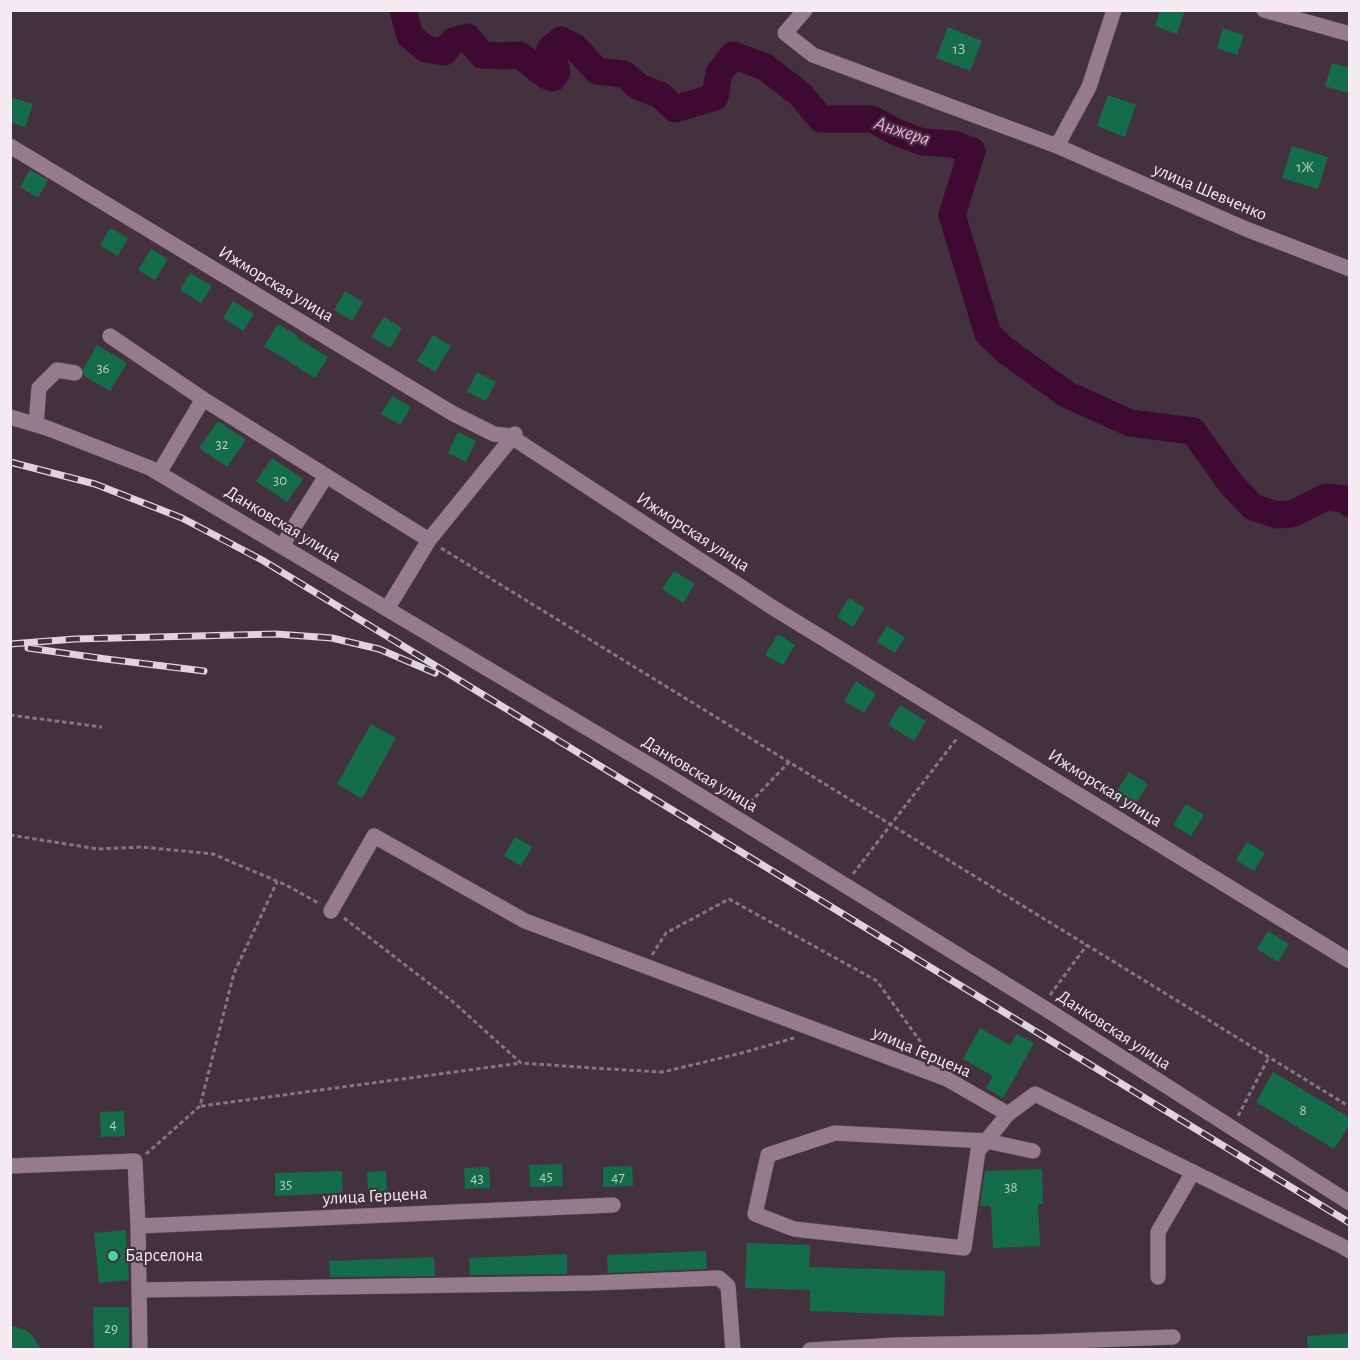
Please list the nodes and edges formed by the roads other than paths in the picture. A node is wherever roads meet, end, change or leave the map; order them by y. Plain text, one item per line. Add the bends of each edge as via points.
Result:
1 (805, 10) edge
2 (1114, 10) edge
3 (1264, 10) edge
4 (1350, 34) edge
5 (10, 146) edge
6 (1057, 146) junction
7 (1350, 269) edge
8 (110, 336) dead end
9 (75, 373) dead end
10 (203, 399) junction
11 (10, 417) edge
12 (36, 425) junction
13 (513, 436) junction
14 (159, 473) junction
15 (326, 476) junction
16 (429, 540) junction
17 (282, 546) junction
18 (387, 609) junction
19 (332, 911) road end
20 (1350, 961) edge
21 (1008, 1114) junction
22 (986, 1141) junction
23 (1033, 1151) dead end
24 (10, 1166) edge
25 (1193, 1172) junction
26 (1350, 1203) edge
27 (613, 1205) dead end
28 (138, 1226) junction
29 (1350, 1251) edge
30 (1158, 1277) dead end
31 (139, 1290) junction
32 (1173, 1337) dead end
33 (1041, 1346) edge
34 (140, 1350) edge
35 (734, 1350) edge
36 (810, 1350) edge

1 - 6 street, улица Шевченко via 785,33 813,55
2 - 6 street via 1089,87
3 - 4 street
5 - 13 street, Ижморская улица via 452,413 494,434
6 - 7 street, улица Шевченко via 1246,229
8 - 10 street
9 - 12 street via 57,370 39,388
10 - 14 street
10 - 15 street
11 - 12 street, Данковская улица
12 - 14 street, Данковская улица
13 - 16 street
13 - 20 street, Ижморская улица via 775,609
14 - 17 street, Данковская улица
15 - 16 street
15 - 17 street
16 - 18 street
17 - 18 street, Данковская улица
18 - 26 street, Данковская улица via 845,885
19 - 21 street, улица Герцена via 374,836 525,921 947,1079
21 - 22 street
21 - 25 street via 1035,1094
22 - 22 street via 978,1151 964,1248 794,1229 755,1214 768,1155 835,1133
22 - 23 street
24 - 28 street via 135,1162
25 - 29 street
25 - 30 street via 1158,1232
27 - 28 street, улица Герцена
28 - 31 street
31 - 34 street
31 - 35 street via 718,1278 728,1286
32 - 33 street
33 - 36 street via 896,1345

